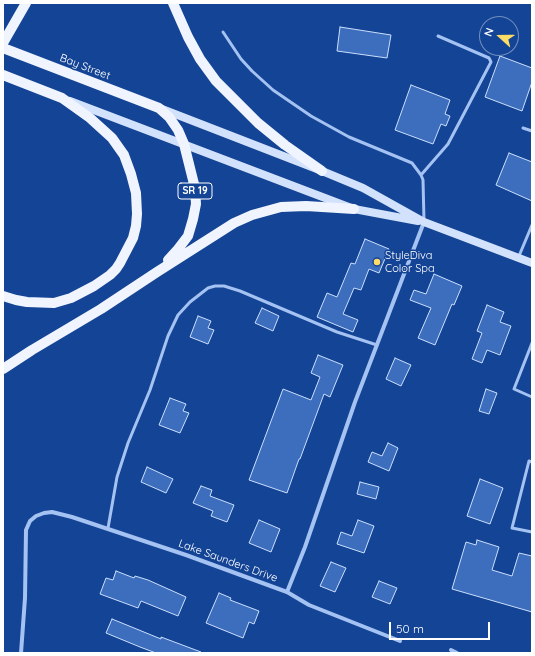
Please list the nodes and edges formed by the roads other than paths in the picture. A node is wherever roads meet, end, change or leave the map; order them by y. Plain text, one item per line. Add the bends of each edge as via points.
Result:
1 (26, 3) edge
2 (173, 3) edge
3 (223, 32) dead end
4 (438, 36) dead end
5 (3, 43) edge
6 (3, 48) edge
7 (3, 75) edge
8 (62, 98) junction
9 (159, 108) junction
10 (524, 128) dead end
11 (532, 131) edge
12 (184, 144) junction
13 (322, 171) junction
14 (421, 175) junction
15 (354, 209) junction
16 (424, 222) junction
17 (532, 225) edge
18 (518, 258) junction
19 (532, 263) edge
20 (157, 272) junction
21 (3, 296) edge
22 (532, 343) edge
23 (377, 345) junction
24 (3, 369) edge
25 (532, 397) edge
26 (532, 462) edge
27 (108, 528) junction
28 (532, 532) edge
29 (287, 592) junction
30 (400, 641) dead end
31 (451, 650) dead end
32 (22, 653) edge
33 (457, 653) edge

1 - 5 main road
2 - 13 main road via 200,59 216,81 258,123
3 - 14 lane via 241,59 273,90 311,116 350,137 412,163
4 - 14 lane via 490,58 492,62 448,144
6 - 9 main road, Bay Street / SR 19
7 - 8 main road
8 - 12 main road
8 - 21 main road via 112,138 124,155 136,194 137,214 133,238 120,263 110,275 71,298 54,303 42,303
9 - 12 main road, SR 19 via 169,117
9 - 13 main road
10 - 11 lane
12 - 15 main road
12 - 20 main road, SR 19 via 195,188 196,204 193,219 188,236 182,245
13 - 16 main road via 363,188
14 - 16 lane
15 - 16 main road
15 - 20 main road via 281,207 252,215 234,223
16 - 18 main road
16 - 23 street, Lake Saunders Drive
17 - 18 lane
18 - 19 main road
20 - 24 main road, SR 19
22 - 25 lane via 514,389
23 - 27 lane via 337,332 240,291 224,286 208,288 178,315 168,336 117,477
23 - 29 street, Lake Saunders Drive
26 - 28 lane via 529,461 512,528
27 - 29 street, Lake Saunders Drive
27 - 32 street, Lake Saunders Drive via 52,512 40,514 30,521 26,530
29 - 30 street via 309,605
31 - 33 street

